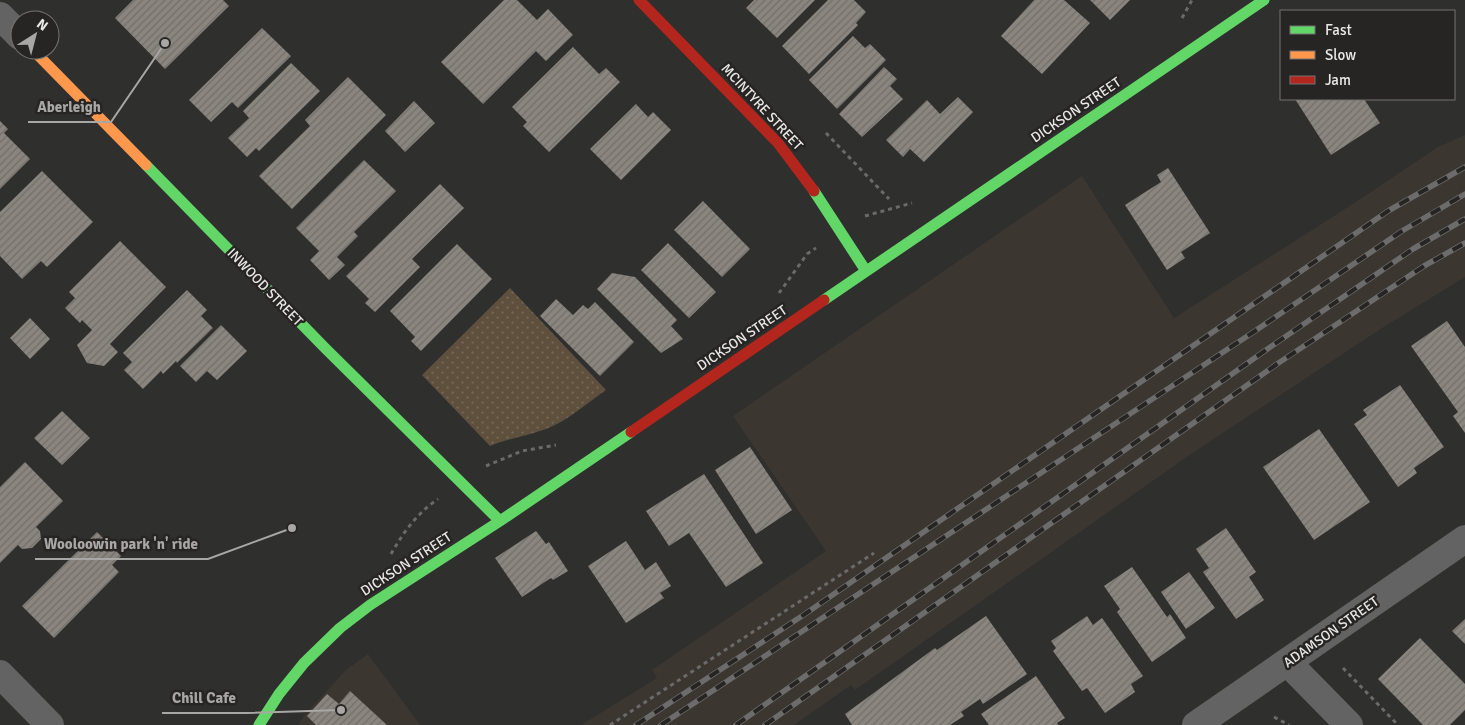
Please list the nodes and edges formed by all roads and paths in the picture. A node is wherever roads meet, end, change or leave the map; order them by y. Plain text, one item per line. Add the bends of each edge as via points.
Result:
1 (639, 0) edge
2 (1250, 4) edge
3 (0, 16) edge
4 (10, 26) edge
5 (43, 60) edge
6 (826, 133) dead end
7 (888, 199) dead end
8 (866, 272) junction
9 (500, 521) junction
10 (1465, 539) edge
11 (874, 553) dead end
12 (1288, 663) junction
13 (1342, 668) dead end
14 (0, 674) edge
15 (1274, 717) dead end
16 (50, 725) edge
17 (259, 725) edge
18 (610, 725) edge
19 (1196, 725) edge
20 (1289, 725) edge
21 (1349, 725) edge
22 (1398, 725) edge

1 - 8 street, MCINTYRE STREET via 778,143 822,201
2 - 8 street, DICKSON STREET
3 - 4 street
5 - 9 street, INWOOD STREET
6 - 7 path
8 - 9 street, DICKSON STREET
9 - 17 street, DICKSON STREET via 340,628 304,663
10 - 12 street, ADAMSON STREET
11 - 18 path
12 - 19 street, ADAMSON STREET
12 - 21 street
13 - 22 path
14 - 16 street
15 - 20 path

